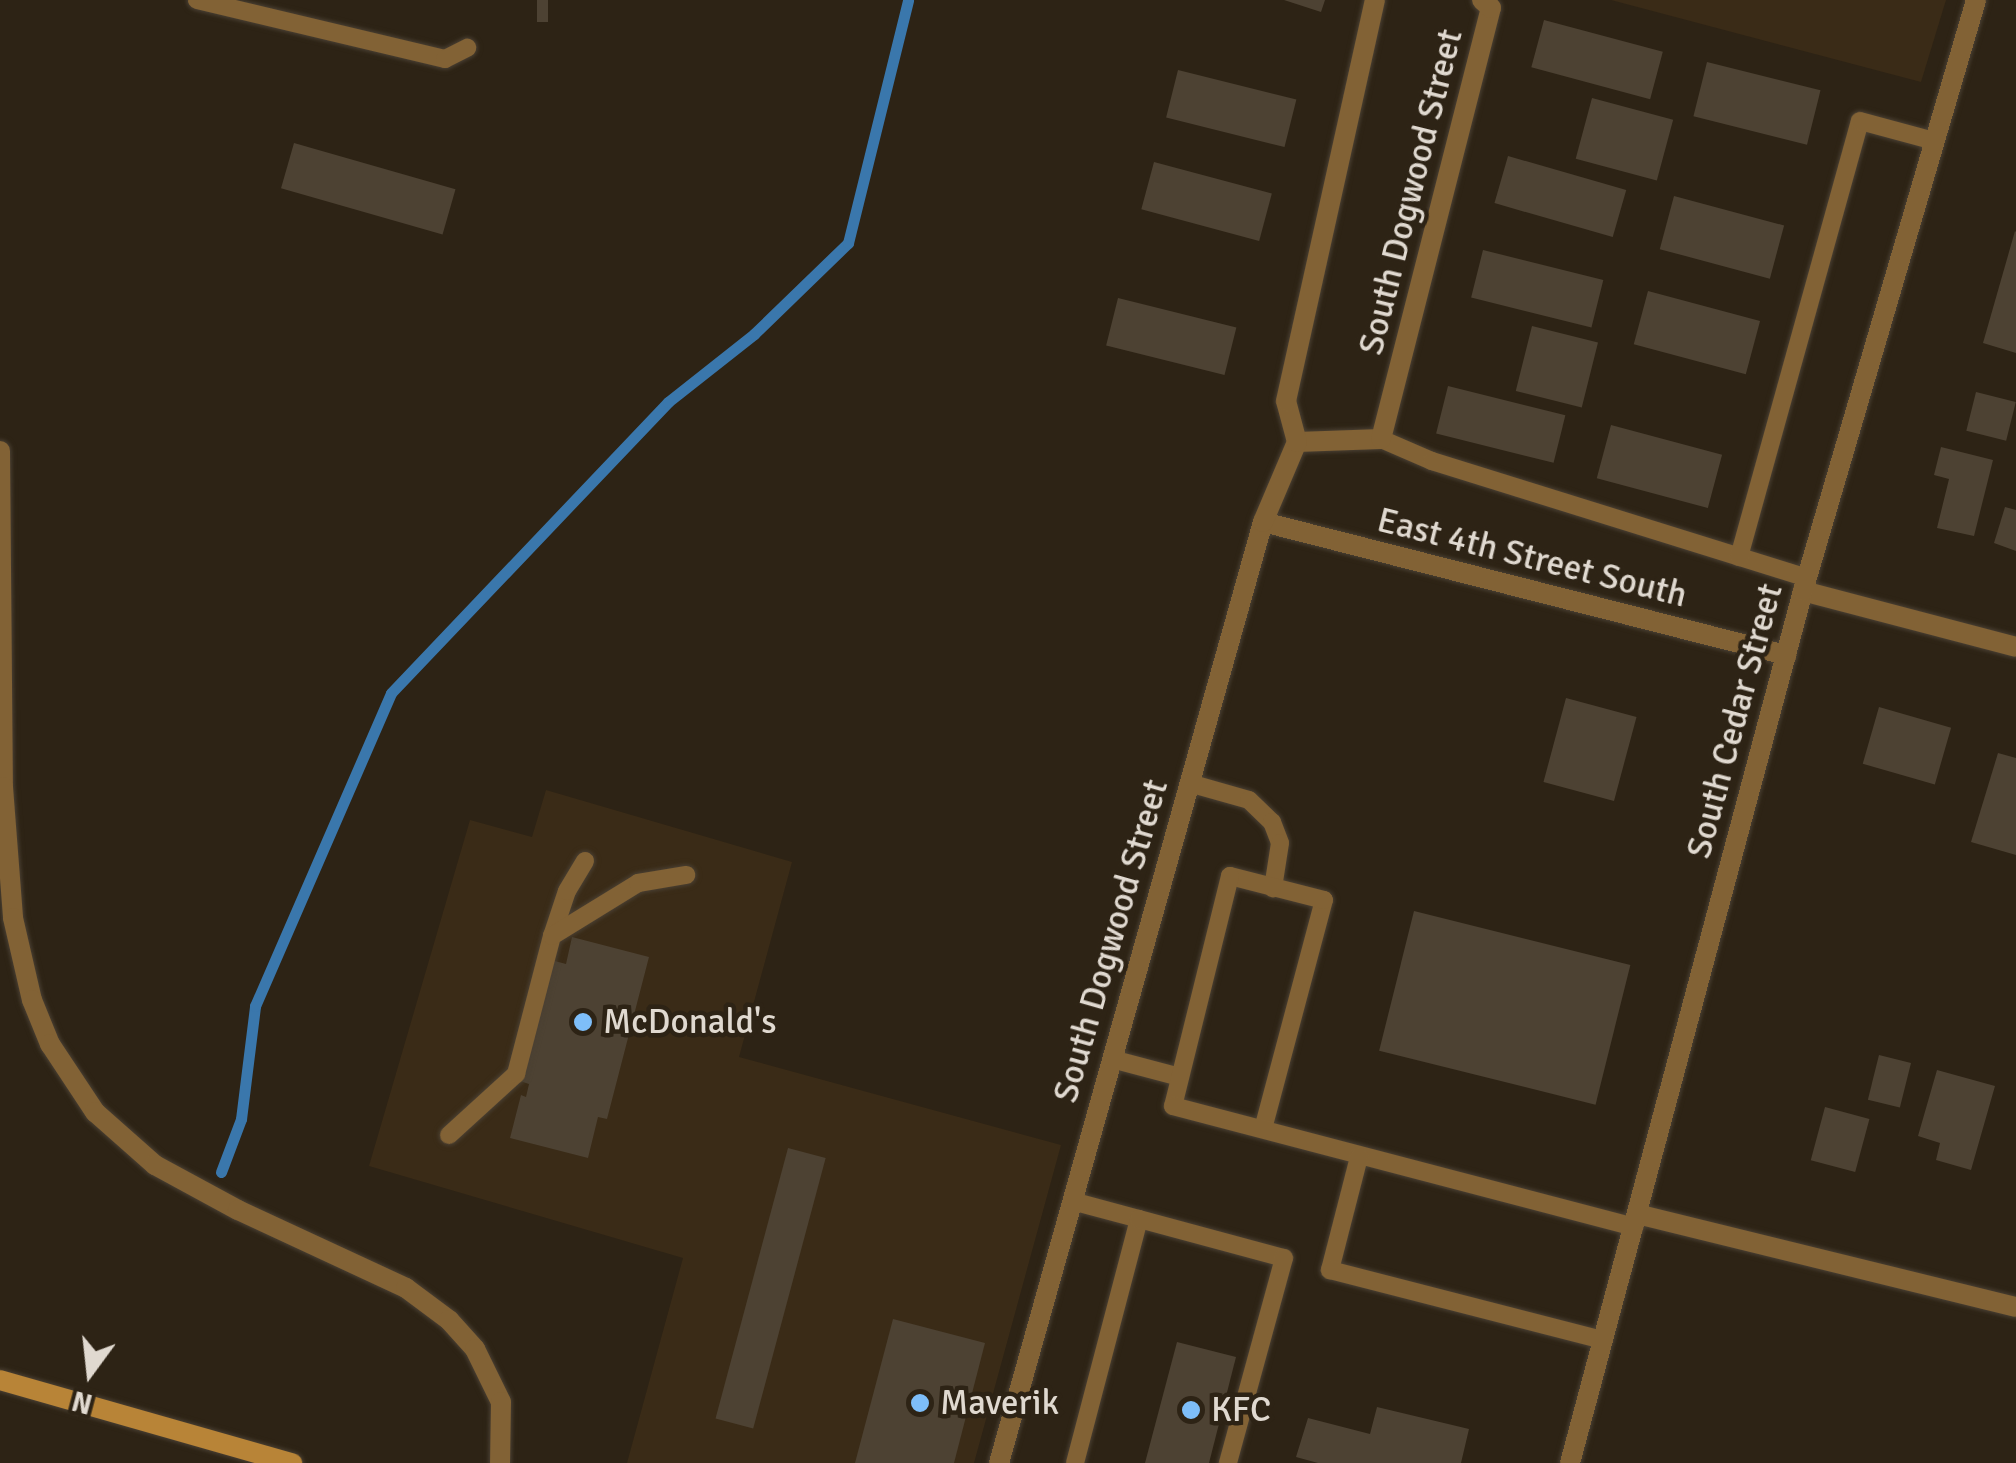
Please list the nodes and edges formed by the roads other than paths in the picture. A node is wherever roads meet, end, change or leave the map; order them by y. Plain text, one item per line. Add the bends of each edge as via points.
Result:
1 (197, 0) edge
2 (1375, 0) edge
3 (1482, 0) edge
4 (1976, 0) edge
5 (467, 48) dead end
6 (1934, 141) junction
7 (1381, 439) junction
8 (1297, 442) junction
9 (0, 451) edge
10 (1263, 522) junction
11 (1738, 556) junction
12 (1805, 585) junction
13 (2016, 646) edge
14 (1786, 655) junction
15 (1190, 783) junction
16 (584, 861) dead end
17 (686, 874) dead end
18 (1273, 888) junction
19 (552, 936) junction
20 (1112, 1058) junction
21 (1180, 1077) junction
22 (1263, 1129) junction
23 (448, 1135) dead end
24 (1358, 1158) junction
25 (1072, 1201) junction
26 (1139, 1219) junction
27 (1636, 1220) junction
28 (2016, 1307) edge
29 (1602, 1340) junction
30 (0, 1380) edge
31 (292, 1463) edge
32 (500, 1463) edge
33 (999, 1463) edge
34 (1075, 1463) edge
35 (1228, 1463) edge
36 (1570, 1463) edge

1 - 5 lane via 445,59
2 - 8 street, South Dogwood Street via 1286,401
3 - 7 street, South Dogwood Street via 1491,8
4 - 6 street, South Cedar Street
6 - 11 lane via 1860,121
6 - 12 street, South Cedar Street
7 - 8 street
7 - 11 lane via 1432,461
8 - 10 street, South Dogwood Street
9 - 32 street via 3,787 13,918 28,987 50,1044 95,1112 155,1165 406,1288 450,1320 476,1349 496,1390
10 - 14 street, East 4th Street South
10 - 15 street, South Dogwood Street
11 - 12 lane
12 - 13 street
12 - 14 street, South Cedar Street
14 - 27 street, South Cedar Street
15 - 18 lane via 1249,800 1272,822 1280,843
15 - 20 street, South Dogwood Street
16 - 19 lane
17 - 19 lane via 638,884
18 - 21 lane via 1230,876
18 - 22 lane via 1324,900
19 - 23 lane via 516,1074
20 - 21 lane
20 - 25 street, South Dogwood Street
21 - 22 lane via 1173,1106
22 - 24 lane
24 - 27 lane
24 - 29 lane via 1330,1270
25 - 26 lane
25 - 33 street, South Dogwood Street
26 - 34 lane
26 - 35 lane via 1284,1258
27 - 28 street
27 - 29 street, South Cedar Street
29 - 36 street, South Cedar Street
30 - 31 main road

